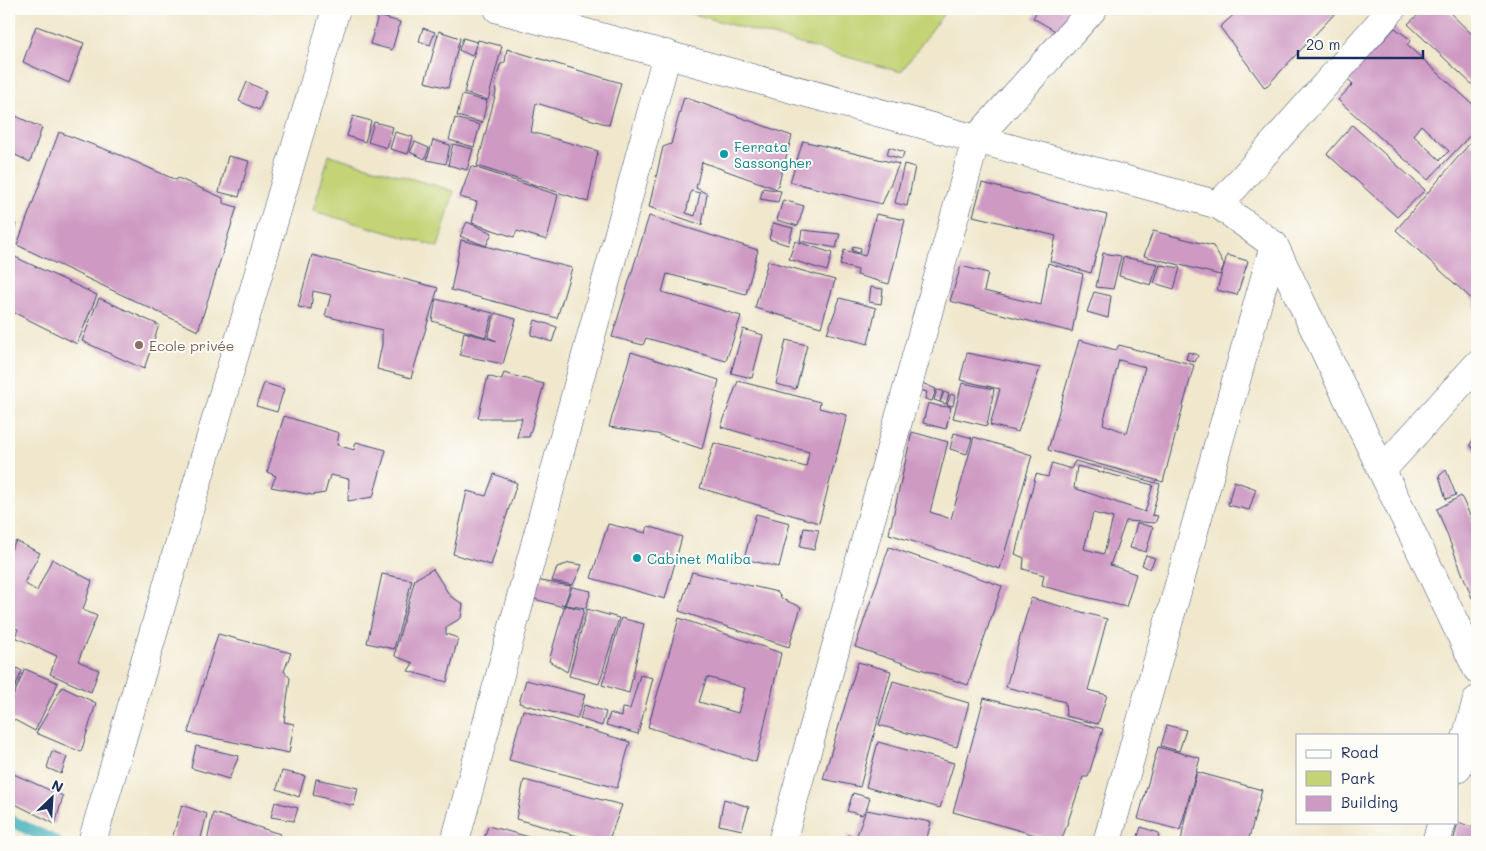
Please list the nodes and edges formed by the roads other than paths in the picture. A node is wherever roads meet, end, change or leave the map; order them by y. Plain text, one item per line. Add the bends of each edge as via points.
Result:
1 (336, 9) edge
2 (498, 9) edge
3 (1093, 9) edge
4 (1392, 9) edge
5 (667, 54) junction
6 (976, 139) junction
7 (1219, 205) junction
8 (1274, 245) junction
9 (1477, 365) edge
10 (1382, 470) junction
11 (1477, 669) edge
12 (1477, 700) edge
13 (1458, 766) edge
14 (1441, 824) edge
15 (92, 842) edge
16 (455, 842) edge
17 (782, 842) edge
18 (1106, 842) edge
19 (1436, 842) edge

1 - 15 street
2 - 5 street
3 - 6 street
4 - 7 street
5 - 6 street
5 - 16 street
6 - 7 street
6 - 17 street
7 - 8 street
8 - 10 street
8 - 18 street
9 - 10 street
10 - 11 street
12 - 13 street
14 - 19 street

